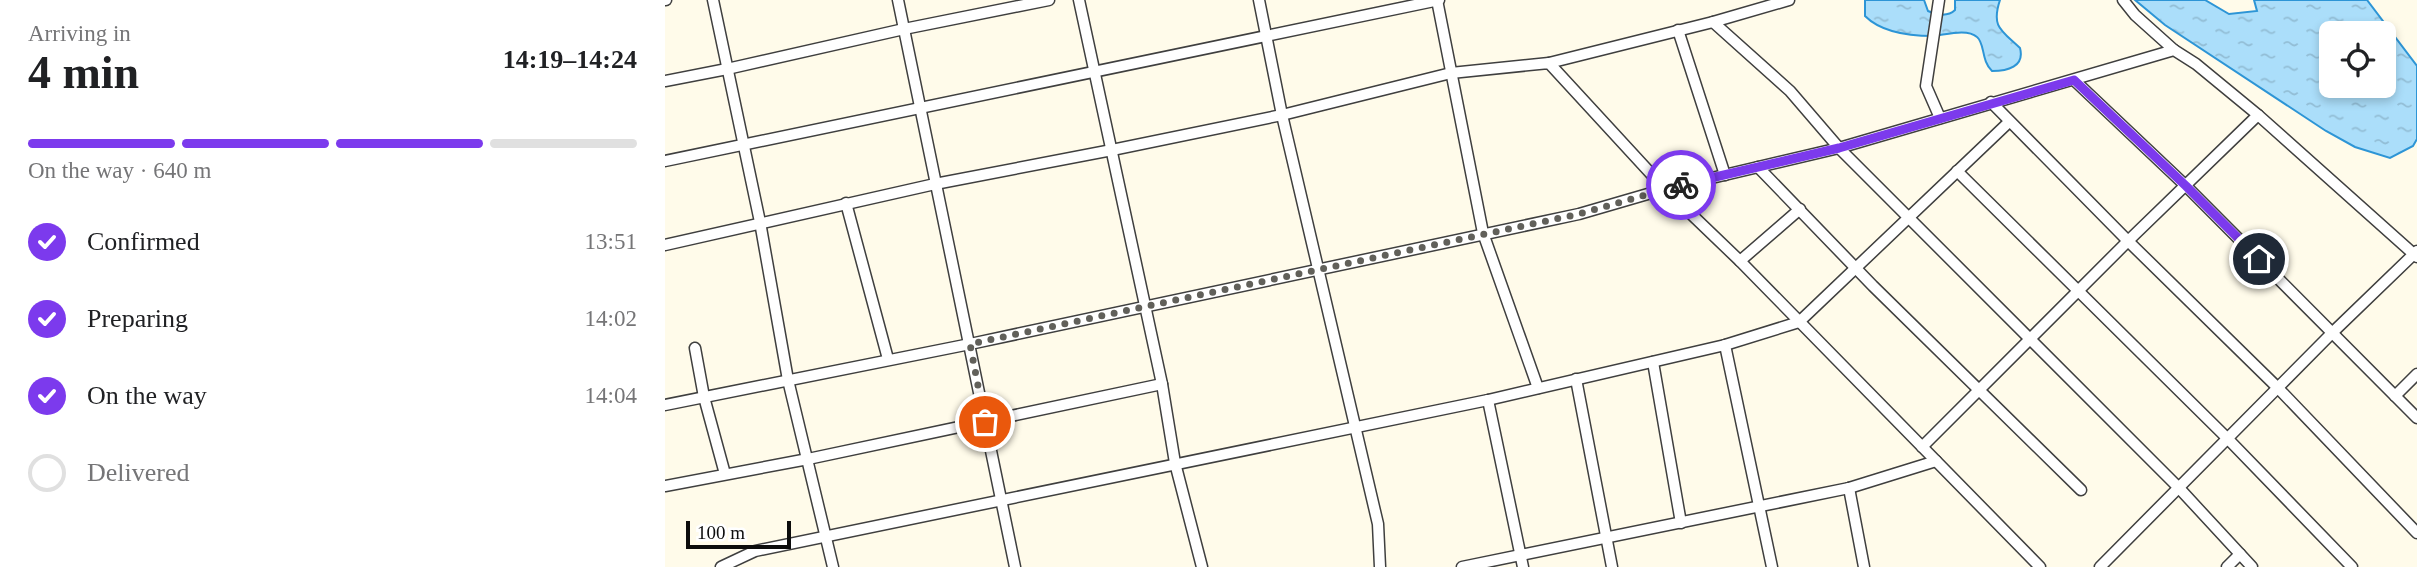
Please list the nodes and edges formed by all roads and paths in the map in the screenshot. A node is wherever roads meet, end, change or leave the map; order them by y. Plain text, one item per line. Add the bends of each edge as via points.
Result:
1 (713, 0) edge
2 (898, 0) edge
3 (1049, 0) edge
4 (1079, 0) edge
5 (1259, 0) edge
6 (1437, 0) edge
7 (1789, 0) edge
8 (1939, 0) edge
9 (2123, 0) edge
10 (1713, 22) junction
11 (904, 29) junction
12 (1678, 30) junction
13 (1267, 36) junction
14 (2174, 50) junction
15 (1549, 64) junction
16 (727, 69) junction
17 (1094, 72) junction
18 (1451, 73) junction
19 (2074, 80) junction
20 (665, 81) edge
21 (1991, 102) junction
22 (919, 107) junction
23 (1282, 115) junction
24 (2257, 115) junction
25 (1940, 118) junction
26 (2008, 122) junction
27 (743, 145) junction
28 (1839, 148) junction
29 (1112, 150) junction
30 (665, 161) edge
31 (1758, 167) junction
32 (1957, 171) junction
33 (1725, 175) junction
34 (935, 184) junction
35 (2186, 186) junction
36 (1665, 189) junction
37 (846, 203) junction
38 (1800, 209) junction
39 (1908, 218) junction
40 (760, 222) junction
41 (1483, 233) junction
42 (2127, 241) junction
43 (665, 245) edge
44 (2416, 253) edge
45 (1739, 261) junction
46 (1857, 268) junction
47 (1318, 269) junction
48 (2078, 291) junction
49 (1145, 307) junction
50 (1799, 322) junction
51 (2332, 333) junction
52 (2029, 339) junction
53 (970, 344) junction
54 (1725, 345) junction
55 (695, 348) dead end
56 (888, 359) junction
57 (1653, 362) junction
58 (2417, 374) edge
59 (1576, 379) junction
60 (788, 380) junction
61 (1162, 384) junction
62 (1538, 388) junction
63 (2279, 388) junction
64 (1979, 389) junction
65 (2395, 396) junction
66 (704, 397) junction
67 (1488, 400) junction
68 (665, 405) edge
69 (2417, 418) edge
70 (985, 422) junction
71 (1355, 426) junction
72 (2228, 439) junction
73 (1922, 447) junction
74 (809, 459) junction
75 (1936, 461) junction
76 (1175, 463) junction
77 (725, 474) junction
78 (665, 486) edge
79 (1849, 488) junction
80 (2179, 488) junction
81 (2081, 490) dead end
82 (1000, 501) junction
83 (1759, 507) junction
84 (1681, 523) junction
85 (2417, 533) edge
86 (827, 536) junction
87 (1607, 538) junction
88 (2240, 554) junction
89 (1521, 555) junction
90 (720, 567) edge
91 (833, 567) edge
92 (1015, 567) edge
93 (1202, 567) edge
94 (1380, 567) edge
95 (1462, 567) edge
96 (1523, 567) edge
97 (1612, 567) edge
98 (1772, 567) edge
99 (1864, 567) edge
100 (2040, 567) edge
101 (2100, 567) edge
102 (2227, 567) edge
103 (2252, 567) edge
104 (2353, 567) edge

1 - 16 street
2 - 11 street
3 - 11 street
4 - 17 street
5 - 13 street
6 - 13 street
6 - 18 street
7 - 10 street
8 - 25 street via 1926,86
9 - 14 street
10 - 12 street
10 - 28 street via 1790,91
11 - 16 street
11 - 22 street
12 - 15 street
12 - 33 street
13 - 17 street
13 - 23 street
14 - 19 street
14 - 24 street
15 - 18 street
15 - 36 street
16 - 20 street
16 - 27 street
17 - 22 street
17 - 29 street
18 - 23 street
18 - 41 street
19 - 21 street
19 - 35 street
21 - 25 street
21 - 26 street
22 - 27 street
22 - 34 street
23 - 29 street
23 - 47 street
24 - 35 street
24 - 44 street
25 - 28 street
26 - 32 street
26 - 42 street
27 - 30 street
27 - 40 street
28 - 31 street
28 - 39 street
29 - 34 street
29 - 49 street
31 - 33 street
31 - 38 street
32 - 39 street
32 - 48 street
33 - 36 street
34 - 37 street
34 - 53 street
35 - 42 street
35 - 51 street
36 - 41 street via 1579,214
36 - 45 street
37 - 40 street
37 - 56 street
38 - 45 street
38 - 46 street
39 - 46 street
39 - 52 street
40 - 43 street
40 - 60 street
41 - 47 street
41 - 62 street
42 - 48 street
42 - 63 street
44 - 51 street
45 - 50 street
46 - 50 street
46 - 64 street
47 - 49 street
47 - 71 street
48 - 52 street
48 - 72 street
49 - 53 street
49 - 61 street
50 - 54 street
50 - 73 street
51 - 63 street
51 - 65 street
52 - 64 street
52 - 80 street
53 - 56 street
53 - 70 street
54 - 57 street
54 - 83 street
55 - 66 street
56 - 60 street
57 - 59 street
57 - 84 street
58 - 65 street
59 - 62 street
59 - 87 street
60 - 66 street
60 - 74 street
61 - 70 street
61 - 76 street
62 - 67 street
63 - 72 street
63 - 85 street
64 - 73 street
64 - 81 street
65 - 69 street
66 - 68 street
66 - 77 street
67 - 71 street
67 - 89 street
70 - 74 street
70 - 82 street
71 - 76 street
71 - 94 street via 1378,524
72 - 80 street
72 - 104 street
73 - 75 street
74 - 77 street
74 - 86 street
75 - 79 street
75 - 100 street
76 - 82 street
76 - 93 street
77 - 78 street
79 - 83 street
79 - 99 street
80 - 88 street
80 - 101 street
82 - 86 street
82 - 92 street
83 - 84 street
83 - 98 street
84 - 87 street
86 - 90 street via 755,551
86 - 91 street
87 - 89 street
87 - 97 street
88 - 102 street
88 - 103 street
89 - 95 street
89 - 96 street

